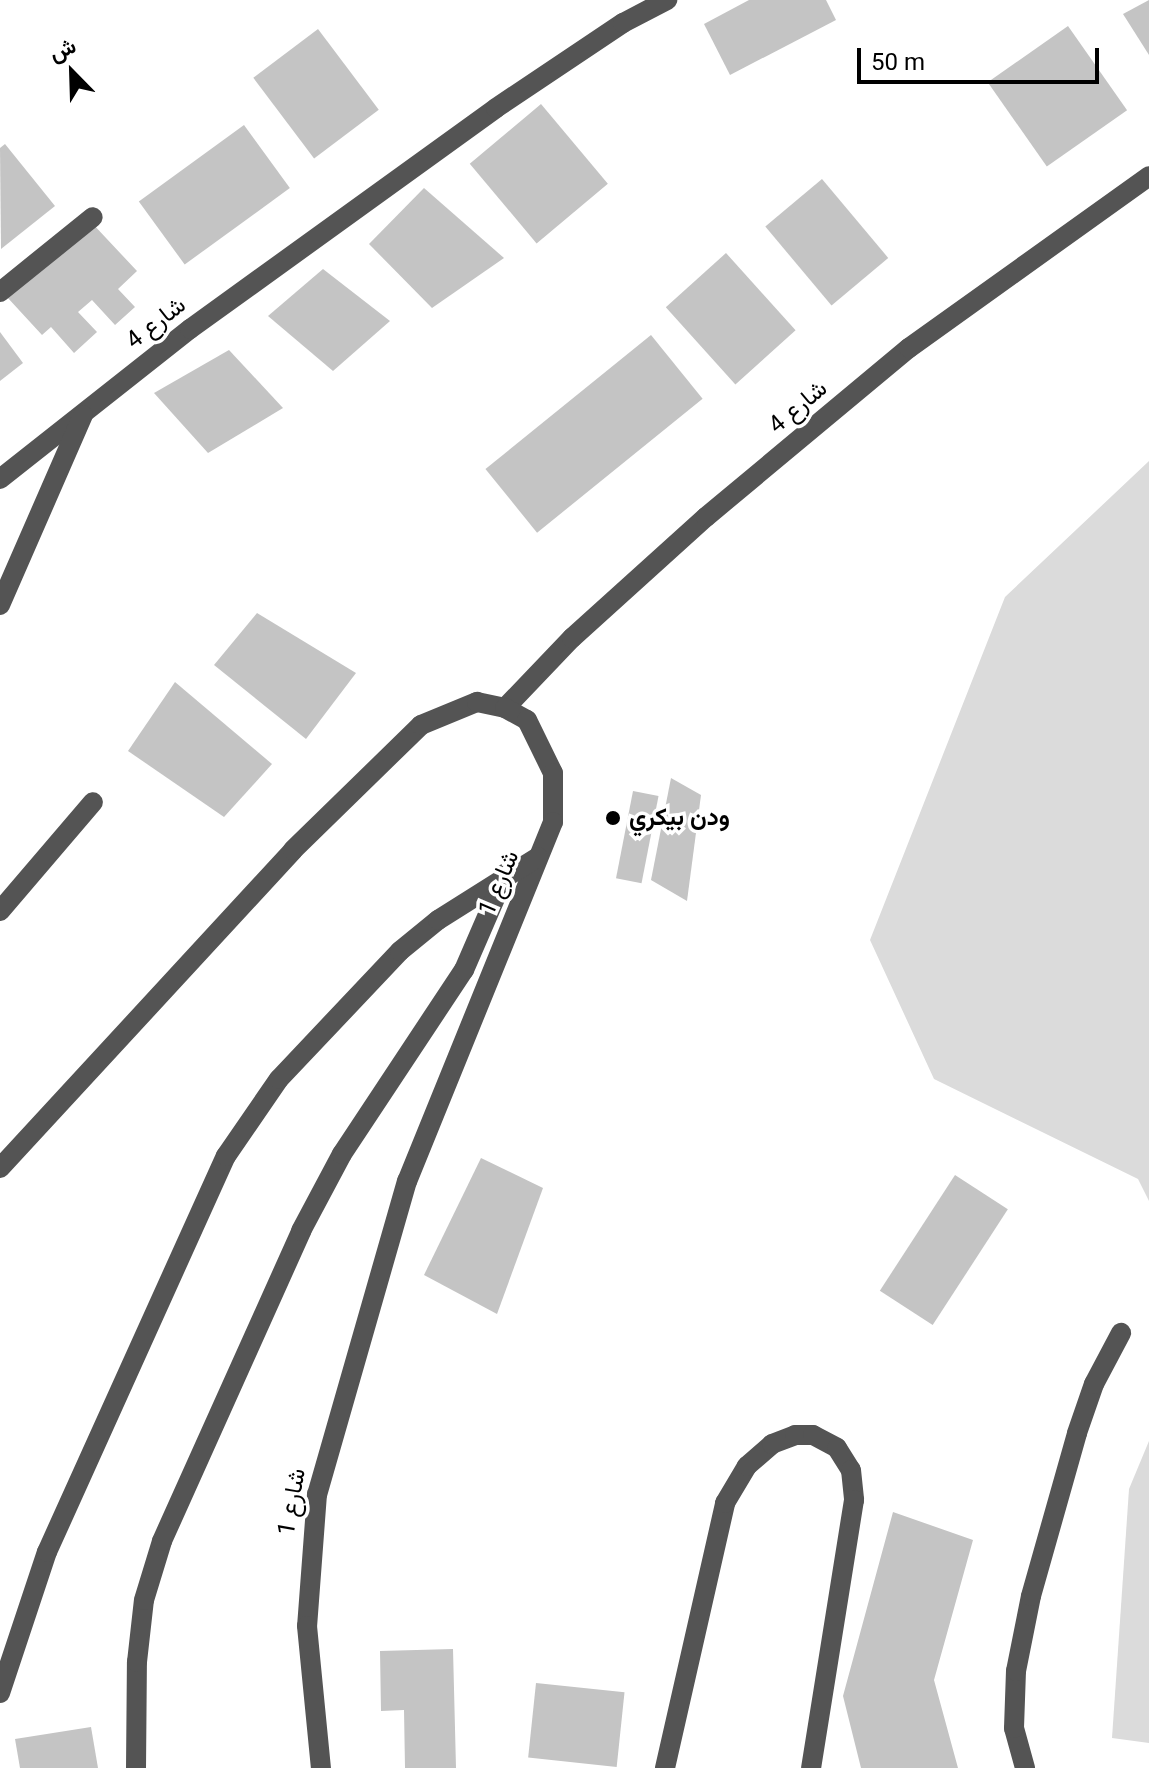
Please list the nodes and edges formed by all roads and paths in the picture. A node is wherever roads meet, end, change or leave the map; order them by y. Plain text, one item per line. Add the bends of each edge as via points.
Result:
1 (667, 0) edge
2 (1149, 176) edge
3 (93, 217) dead end
4 (0, 292) edge
5 (85, 412) junction
6 (0, 479) edge
7 (0, 605) edge
8 (505, 708) junction
9 (93, 802) dead end
10 (538, 857) junction
11 (506, 873) junction
12 (0, 911) edge
13 (0, 1168) edge
14 (1121, 1333) dead end
15 (0, 1693) edge
16 (136, 1768) edge
17 (321, 1768) edge
18 (665, 1768) edge
19 (811, 1768) edge
20 (1025, 1768) edge

1 - 5 street, شارع 4 via 596,40 496,108 190,329
2 - 8 street, شارع 4 via 909,348 706,517 572,638
3 - 4 street
5 - 6 street, شارع 4
5 - 7 street
8 - 10 street, شارع 1 via 527,720 553,773 553,822
8 - 13 street via 477,702 421,725 293,850
9 - 12 street
10 - 11 street
10 - 17 street, شارع 1 via 407,1181 317,1494 307,1626
11 - 15 street via 438,920 343,1007 279,1079 226,1156 47,1552
11 - 16 street via 464,970 342,1154 301,1231 162,1541 144,1600 137,1662
14 - 20 street via 1094,1384 1077,1433 1031,1596 1015,1685 1014,1728
18 - 19 street via 725,1503 747,1466 772,1444 813,1435 837,1448 851,1470 854,1500

